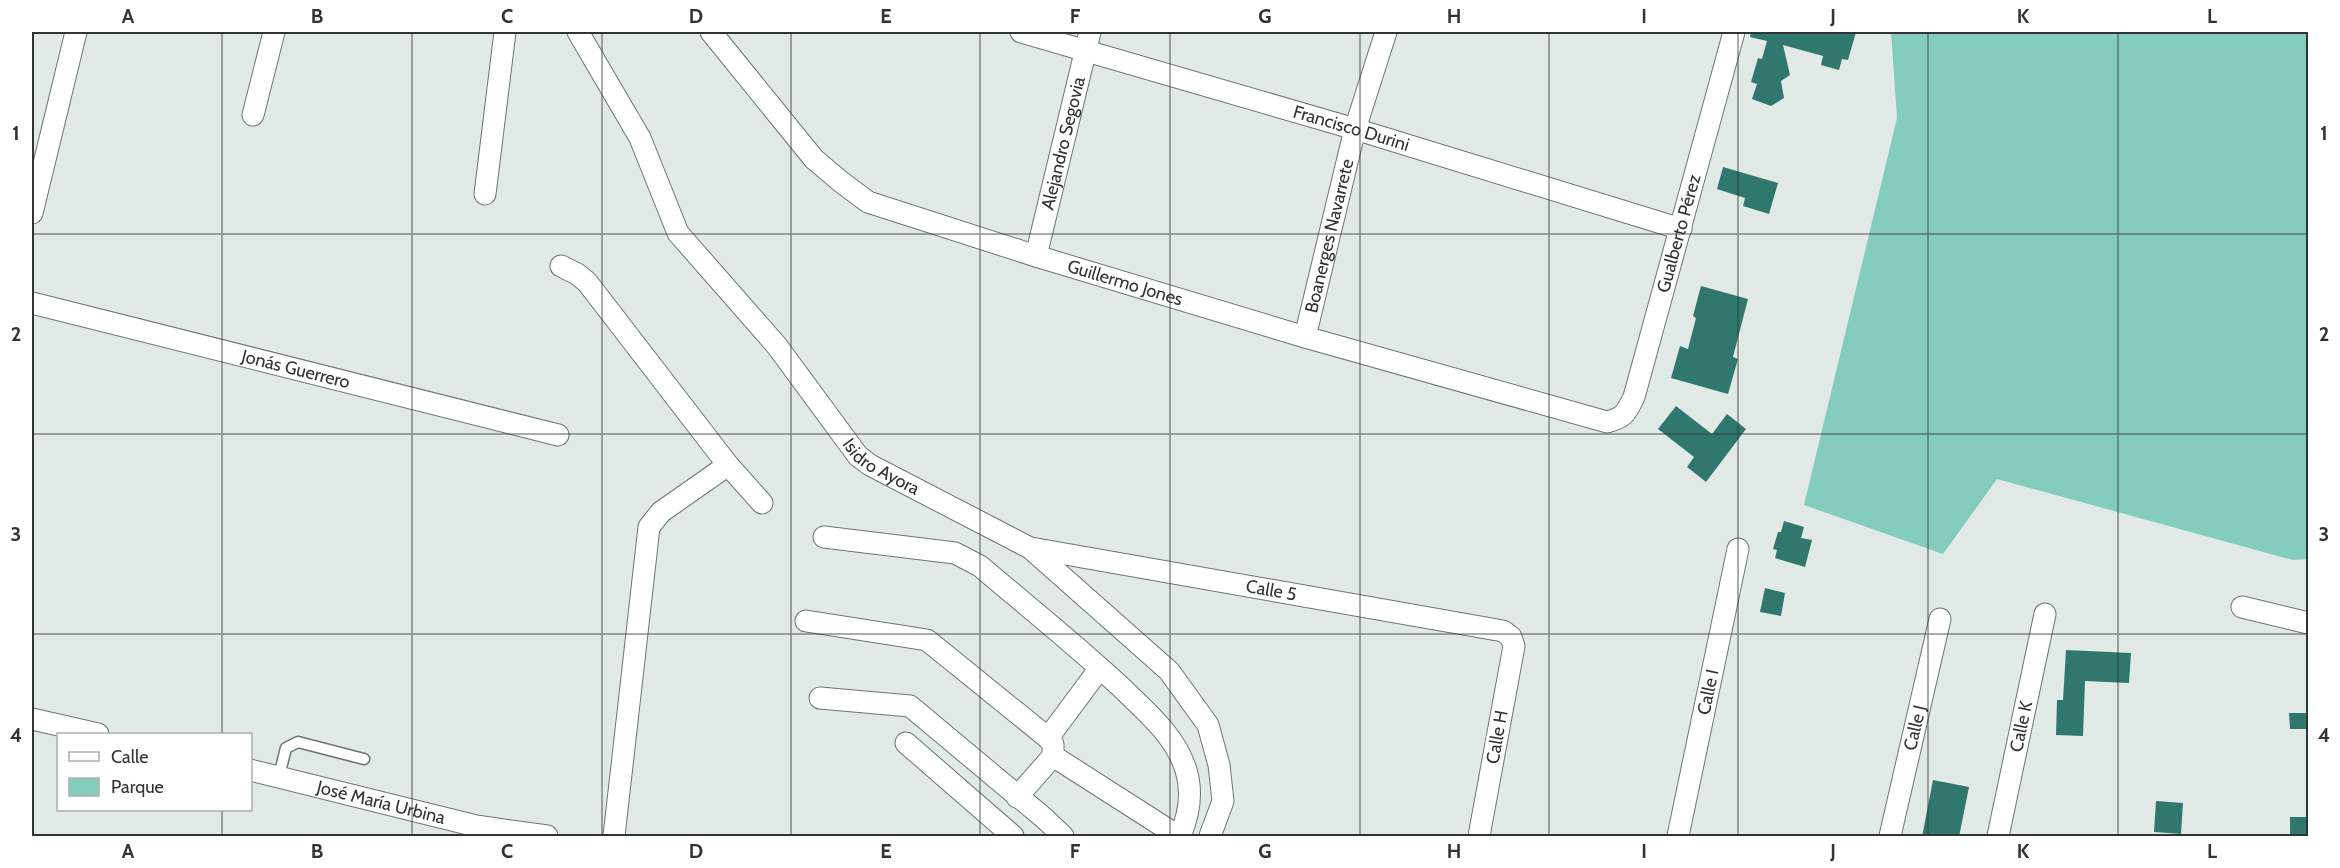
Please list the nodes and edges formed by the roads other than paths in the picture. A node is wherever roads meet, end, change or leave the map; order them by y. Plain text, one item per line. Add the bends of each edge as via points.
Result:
1 (76, 32) edge
2 (274, 32) edge
3 (505, 32) edge
4 (578, 32) edge
5 (711, 32) edge
6 (1021, 32) edge
7 (1386, 32) edge
8 (1734, 32) edge
9 (1087, 41) edge
10 (253, 115) dead end
11 (1355, 129) junction
12 (485, 194) dead end
13 (32, 213) edge
14 (1681, 229) junction
15 (1036, 256) junction
16 (561, 266) dead end
17 (32, 303) edge
18 (1305, 337) junction
19 (1607, 422) joint
20 (558, 435) dead end
21 (728, 465) junction
22 (762, 503) dead end
23 (824, 537) dead end
24 (1030, 548) junction
25 (1738, 549) dead end
26 (2242, 607) dead end
27 (2044, 614) dead end
28 (1940, 619) dead end
29 (806, 621) dead end
30 (2308, 622) edge
31 (1511, 637) joint
32 (1100, 668) junction
33 (820, 698) dead end
34 (32, 719) edge
35 (90, 733) edge
36 (906, 743) dead end
37 (1050, 747) junction
38 (364, 759) dead end
39 (252, 770) edge
40 (279, 776) junction
41 (1017, 797) junction
42 (547, 837) edge
43 (614, 837) edge
44 (1013, 837) edge
45 (1064, 837) edge
46 (1179, 837) edge
47 (1210, 837) edge
48 (1479, 837) edge
49 (1678, 837) edge
50 (1890, 837) edge
51 (1998, 837) edge

1 - 13 street
2 - 10 street
3 - 12 street
4 - 24 street, Isidro Ayora via 640,138 678,233 777,346 858,456
5 - 15 street, Guillermo Jones via 814,159 868,202
6 - 9 street, Francisco Durini
7 - 11 street, Boanerges Navarrete
8 - 14 street, Gualberto Pérez
9 - 11 street, Francisco Durini
9 - 15 street, Alejandro Segovia
11 - 14 street, Francisco Durini
11 - 18 street, Boanerges Navarrete
14 - 19 street, Gualberto Pérez via 1634,397 1627,413
15 - 18 street, Guillermo Jones
16 - 21 street via 587,282
17 - 20 street, Jonás Guerrero
18 - 19 street, Guillermo Jones
21 - 22 street
21 - 43 street via 661,512 649,527
23 - 32 street via 966,557
24 - 31 street, Calle 5 via 1503,631
24 - 47 street, Isidro Ayora via 1169,671 1208,725 1219,765 1223,801
25 - 49 street, Calle I
26 - 30 street
27 - 51 street, Calle K
28 - 50 street, Calle J
29 - 37 street via 927,640
31 - 48 street, Calle H via 1514,646
32 - 37 street
32 - 46 street via 1158,723 1181,758 1190,795
33 - 41 street via 910,705
34 - 35 street
36 - 44 street
37 - 41 street
37 - 46 street
38 - 40 lane via 298,742 286,747
39 - 40 street, José María Urbina
40 - 42 street, José María Urbina via 476,826
41 - 45 street

